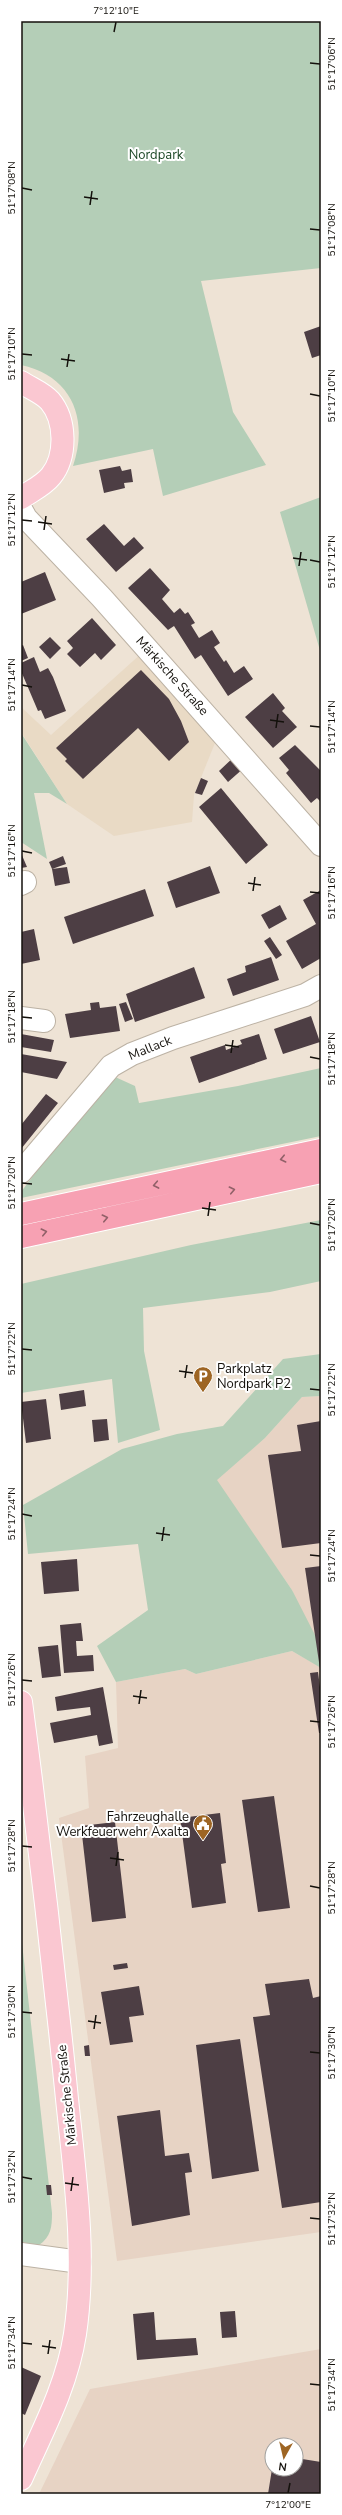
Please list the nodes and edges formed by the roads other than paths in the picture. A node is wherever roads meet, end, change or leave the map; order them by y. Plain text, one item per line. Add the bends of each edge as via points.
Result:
1 (21, 382) edge
2 (21, 498) edge
3 (21, 509) edge
4 (321, 844) edge
5 (321, 986) edge
6 (21, 1018) edge
7 (44, 1022) dead end
8 (321, 1150) edge
9 (21, 1172) edge
10 (321, 1172) edge
11 (21, 1214) edge
12 (21, 1237) edge
13 (21, 1702) edge
14 (21, 2254) edge
15 (80, 2262) junction
16 (21, 2479) edge

1 - 2 main road via 49,400 61,422 62,433 60,459 52,475
3 - 4 street, Märkische Straße via 26,518 102,598
5 - 9 street, Mallack via 305,995 132,1054 111,1066
6 - 7 street
8 -> 11 highway
12 -> 10 highway
13 - 15 main road, Märkische Straße via 56,1985 78,2214
14 - 15 street
15 - 16 main road, Märkische Straße via 75,2336 66,2370 56,2403

